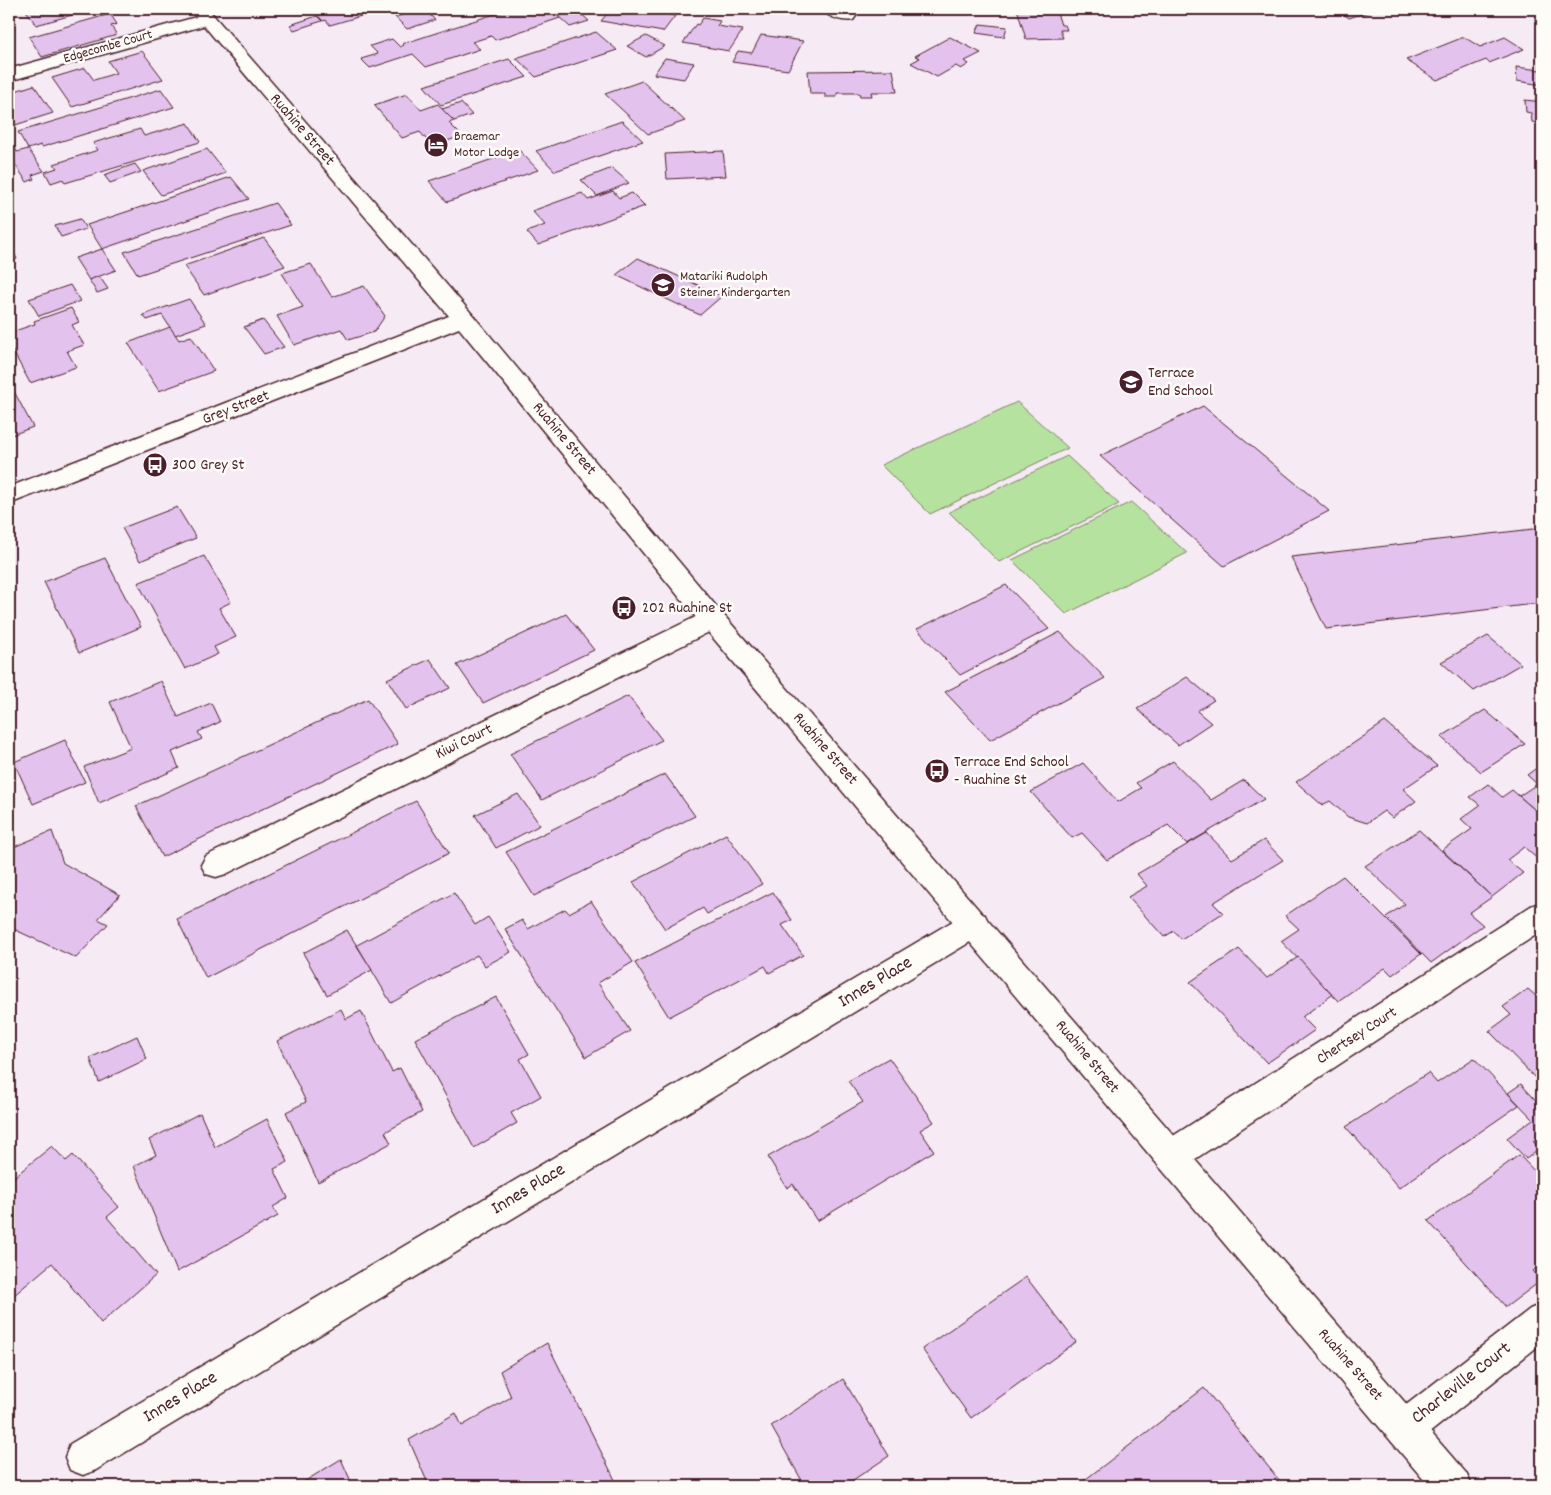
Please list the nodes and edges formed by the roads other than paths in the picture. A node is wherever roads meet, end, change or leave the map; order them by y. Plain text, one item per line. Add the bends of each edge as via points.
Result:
1 (831, 9) edge
2 (203, 14) edge
3 (847, 16) dead end
4 (9, 75) edge
5 (463, 318) junction
6 (9, 496) edge
7 (712, 619) junction
8 (216, 865) dead end
9 (1542, 915) edge
10 (974, 924) junction
11 (1171, 1156) junction
12 (1542, 1321) edge
13 (1405, 1429) junction
14 (83, 1457) dead end
15 (1453, 1486) edge

1 - 3 street
2 - 4 street, Edgecombe Court
2 - 5 street, Ruahine Street
5 - 6 street, Grey Street
5 - 7 street, Ruahine Street
7 - 8 street, Kiwi Court
7 - 10 street, Ruahine Street
9 - 11 street, Chertsey Court
10 - 11 street, Ruahine Street
10 - 14 street, Innes Place
11 - 13 street, Ruahine Street
12 - 13 street, Charleville Court
13 - 15 street, Ruahine Street

